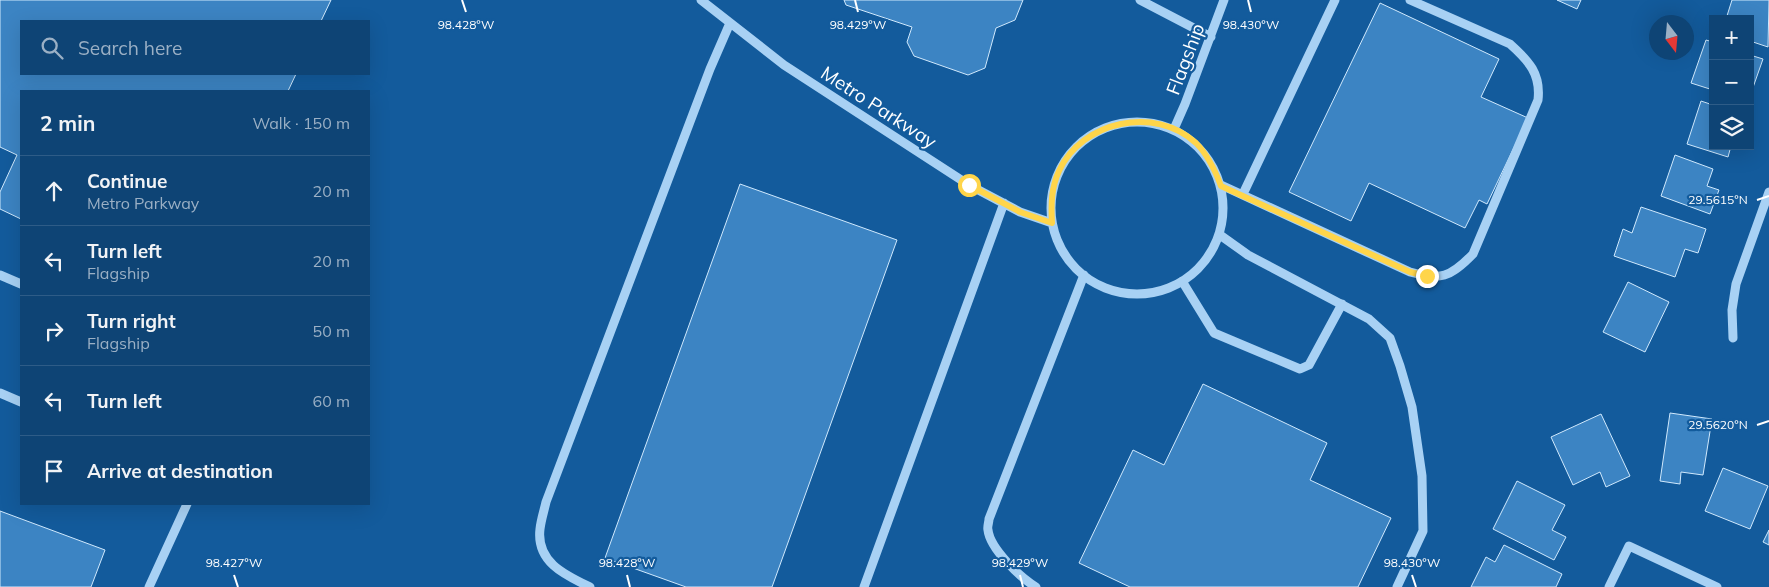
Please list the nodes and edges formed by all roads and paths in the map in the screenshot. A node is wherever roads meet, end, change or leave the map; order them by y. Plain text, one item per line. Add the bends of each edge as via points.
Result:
1 (700, 0) edge
2 (1140, 0) edge
3 (1224, 0) edge
4 (1334, 0) edge
5 (1410, 0) edge
6 (730, 23) junction
7 (1211, 37) junction
8 (1174, 129) junction
9 (1221, 186) junction
10 (1769, 192) edge
11 (1243, 194) junction
12 (1004, 204) junction
13 (1052, 223) junction
14 (1220, 235) junction
15 (0, 274) edge
16 (1084, 275) junction
17 (1182, 281) junction
18 (20, 284) edge
19 (1342, 304) junction
20 (1733, 338) dead end
21 (0, 393) edge
22 (20, 402) edge
23 (187, 505) edge
24 (149, 587) edge
25 (590, 587) edge
26 (864, 587) edge
27 (1036, 587) edge
28 (1397, 587) edge
29 (1609, 587) edge
30 (1717, 587) edge

1 - 6 street, Metro Parkway
2 - 7 street
3 - 7 street, Flagship
4 - 11 street
5 - 11 street via 1510,44 1532,67 1539,87 1538,100 1473,254 1459,269 1444,276 1410,272
6 - 12 street, Metro Parkway via 784,65 969,185
6 - 25 street via 546,502 540,531 547,559 555,568
7 - 8 street, Flagship
8 - 9 street via 1195,143 1212,162
8 - 13 street via 1148,122 1121,123 1095,132 1074,149 1059,170 1051,197
9 - 11 street
9 - 14 street via 1224,210
10 - 20 street via 1736,284 1732,310
12 - 13 street, Metro Parkway
12 - 26 street
13 - 16 street via 1060,247
14 - 17 street via 1208,258
14 - 19 street via 1248,255
15 - 18 street
16 - 17 street via 1118,292 1144,294 1168,289
16 - 27 street via 989,518 988,531 995,547
17 - 19 street via 1214,333 1300,369 1309,365
19 - 28 street via 1369,319 1390,338 1412,407 1422,476 1423,531
21 - 22 street
23 - 24 street
29 - 30 street via 1629,546

